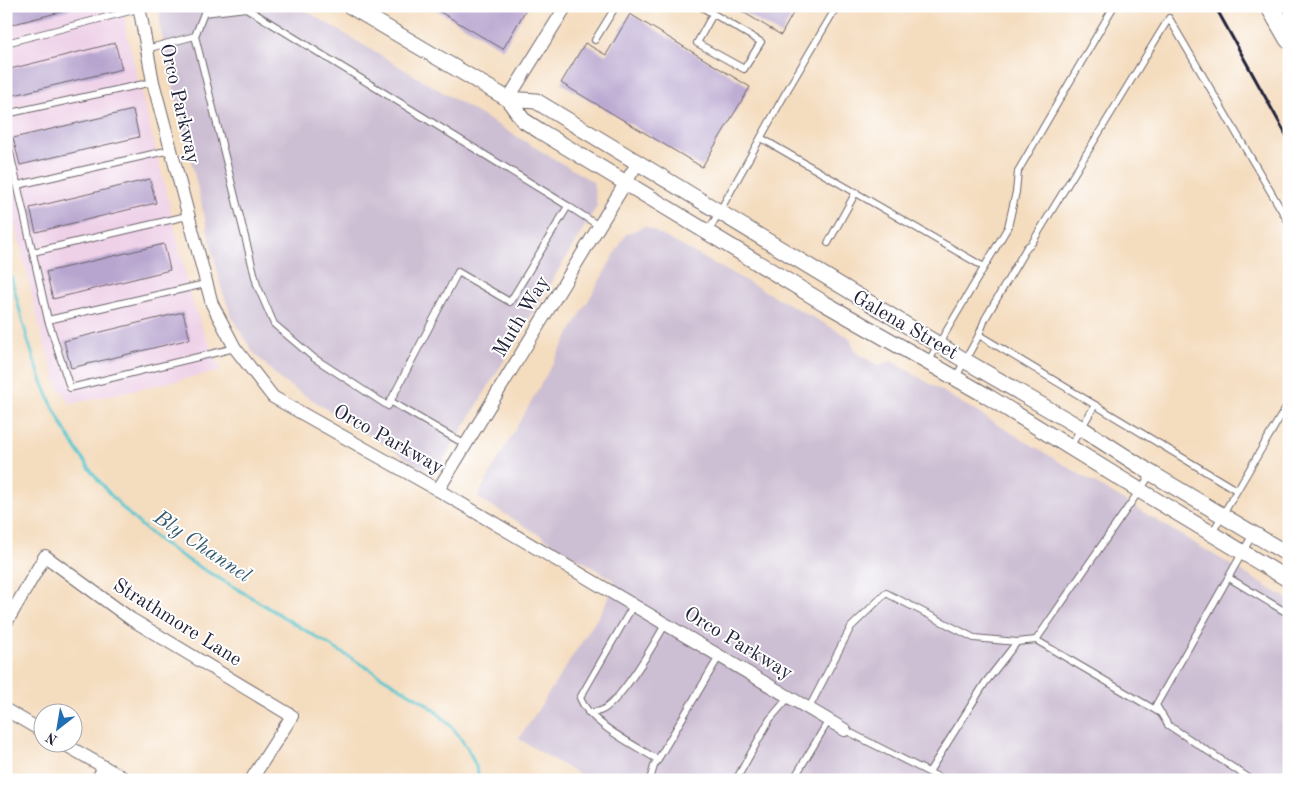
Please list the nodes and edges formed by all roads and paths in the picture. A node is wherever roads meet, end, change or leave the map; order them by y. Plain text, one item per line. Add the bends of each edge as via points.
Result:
1 (350, 6) edge
2 (566, 6) edge
3 (616, 6) edge
4 (700, 6) edge
5 (837, 6) edge
6 (1114, 6) edge
7 (1270, 6) edge
8 (138, 8) edge
9 (714, 14) junction
10 (195, 36) junction
11 (1289, 39) edge
12 (595, 40) dead end
13 (6, 43) edge
14 (146, 49) junction
15 (153, 82) junction
16 (508, 99) junction
17 (6, 114) edge
18 (6, 135) edge
19 (761, 138) junction
20 (170, 150) junction
21 (637, 164) junction
22 (626, 182) junction
23 (18, 185) junction
24 (856, 192) junction
25 (568, 206) junction
26 (719, 213) junction
27 (187, 216) junction
28 (1289, 223) edge
29 (599, 226) junction
30 (708, 232) junction
31 (828, 243) dead end
32 (34, 252) junction
33 (984, 267) junction
34 (205, 284) junction
35 (48, 320) junction
36 (979, 335) junction
37 (938, 344) junction
38 (235, 348) junction
39 (964, 360) junction
40 (928, 362) junction
41 (955, 378) junction
42 (390, 402) junction
43 (1289, 402) edge
44 (1095, 405) junction
45 (1081, 428) junction
46 (466, 445) junction
47 (1070, 447) junction
48 (1151, 473) junction
49 (438, 490) junction
50 (1139, 490) junction
51 (1236, 490) junction
52 (1222, 515) junction
53 (1211, 534) junction
54 (1253, 534) junction
55 (1243, 553) junction
56 (1289, 555) edge
57 (1229, 578) junction
58 (1289, 580) edge
59 (634, 604) junction
60 (1289, 614) edge
61 (6, 623) edge
62 (666, 623) junction
63 (1036, 640) junction
64 (1017, 642) junction
65 (720, 656) junction
66 (790, 697) junction
67 (808, 708) junction
68 (6, 710) edge
69 (588, 712) junction
70 (1162, 714) junction
71 (829, 720) junction
72 (32, 725) edge
73 (845, 730) joint
74 (81, 754) edge
75 (658, 760) junction
76 (104, 767) junction
77 (929, 772) junction
78 (97, 780) edge
79 (127, 780) edge
80 (250, 780) edge
81 (650, 780) edge
82 (736, 780) edge
83 (793, 780) edge
84 (944, 780) edge
85 (1252, 780) edge

1 - 16 street, Galena Street
2 - 16 street
3 - 12 lane
4 - 9 lane
5 - 19 lane
6 - 33 lane via 1018,171 1008,227
7 - 11 main road
8 - 13 lane
8 - 14 street, Orco Parkway
9 - 9 lane via 761,42 744,69 697,43
10 - 14 lane
10 - 25 lane via 204,13 246,8
10 - 42 lane via 258,285 274,324 314,358 388,406
14 - 15 street, Orco Parkway
15 - 17 lane
15 - 20 street, Orco Parkway
16 - 21 street, Galena Street via 536,101
16 - 22 street, Galena Street via 523,120
18 - 23 lane
19 - 24 lane
19 - 26 lane
20 - 23 lane
20 - 27 street, Orco Parkway
21 - 22 street, Muth Way
21 - 26 street, Galena Street
22 - 29 street, Muth Way
22 - 30 street, Galena Street
23 - 32 lane
24 - 31 lane
24 - 33 lane
25 - 29 lane
25 - 42 lane via 510,302 458,272
26 - 30 lane
26 - 37 street, Galena Street
27 - 32 lane
27 - 34 street, Orco Parkway
28 - 36 lane via 1169,18 1027,248
29 - 46 street, Muth Way
30 - 40 street, Galena Street
32 - 35 lane
33 - 37 lane
34 - 35 lane
34 - 38 street, Orco Parkway
35 - 38 lane via 70,388
36 - 39 lane
36 - 44 lane
37 - 39 street, Galena Street
37 - 40 lane
38 - 49 street, Orco Parkway via 273,398
39 - 41 lane
39 - 45 street, Galena Street
40 - 41 street, Galena Street
41 - 47 street, Galena Street
42 - 46 lane
43 - 51 lane
44 - 45 lane
44 - 51 lane
45 - 47 lane
45 - 48 street, Galena Street
46 - 49 street, Muth Way
47 - 50 street, Galena Street
48 - 50 lane
48 - 52 street, Galena Street
49 - 59 street, Orco Parkway
50 - 53 street, Galena Street
50 - 63 lane
51 - 52 lane
52 - 53 lane
52 - 54 street, Galena Street
53 - 55 street, Galena Street
54 - 55 lane
54 - 56 street, Galena Street
55 - 57 lane
55 - 58 street, Galena Street
57 - 60 lane
57 - 70 lane via 1156,705
59 - 62 street, Orco Parkway
59 - 69 lane via 580,698
61 - 80 street, Strathmore Lane via 45,556 131,619 292,716
62 - 65 street, Orco Parkway
62 - 69 lane via 648,654 612,702 601,711
63 - 64 lane
63 - 70 lane
64 - 67 lane via 974,638 886,593 851,627
64 - 77 lane via 985,683
65 - 66 street, Orco Parkway
65 - 75 lane
66 - 67 street, Orco Parkway
66 - 82 lane via 770,719
67 - 71 street, Orco Parkway
68 - 72 street
69 - 75 lane via 608,729
70 - 85 lane via 1168,725
71 - 73 street, Orco Parkway
71 - 83 lane
73 - 77 lane
74 - 76 street
75 - 81 lane
76 - 78 street
76 - 79 street
77 - 84 lane

